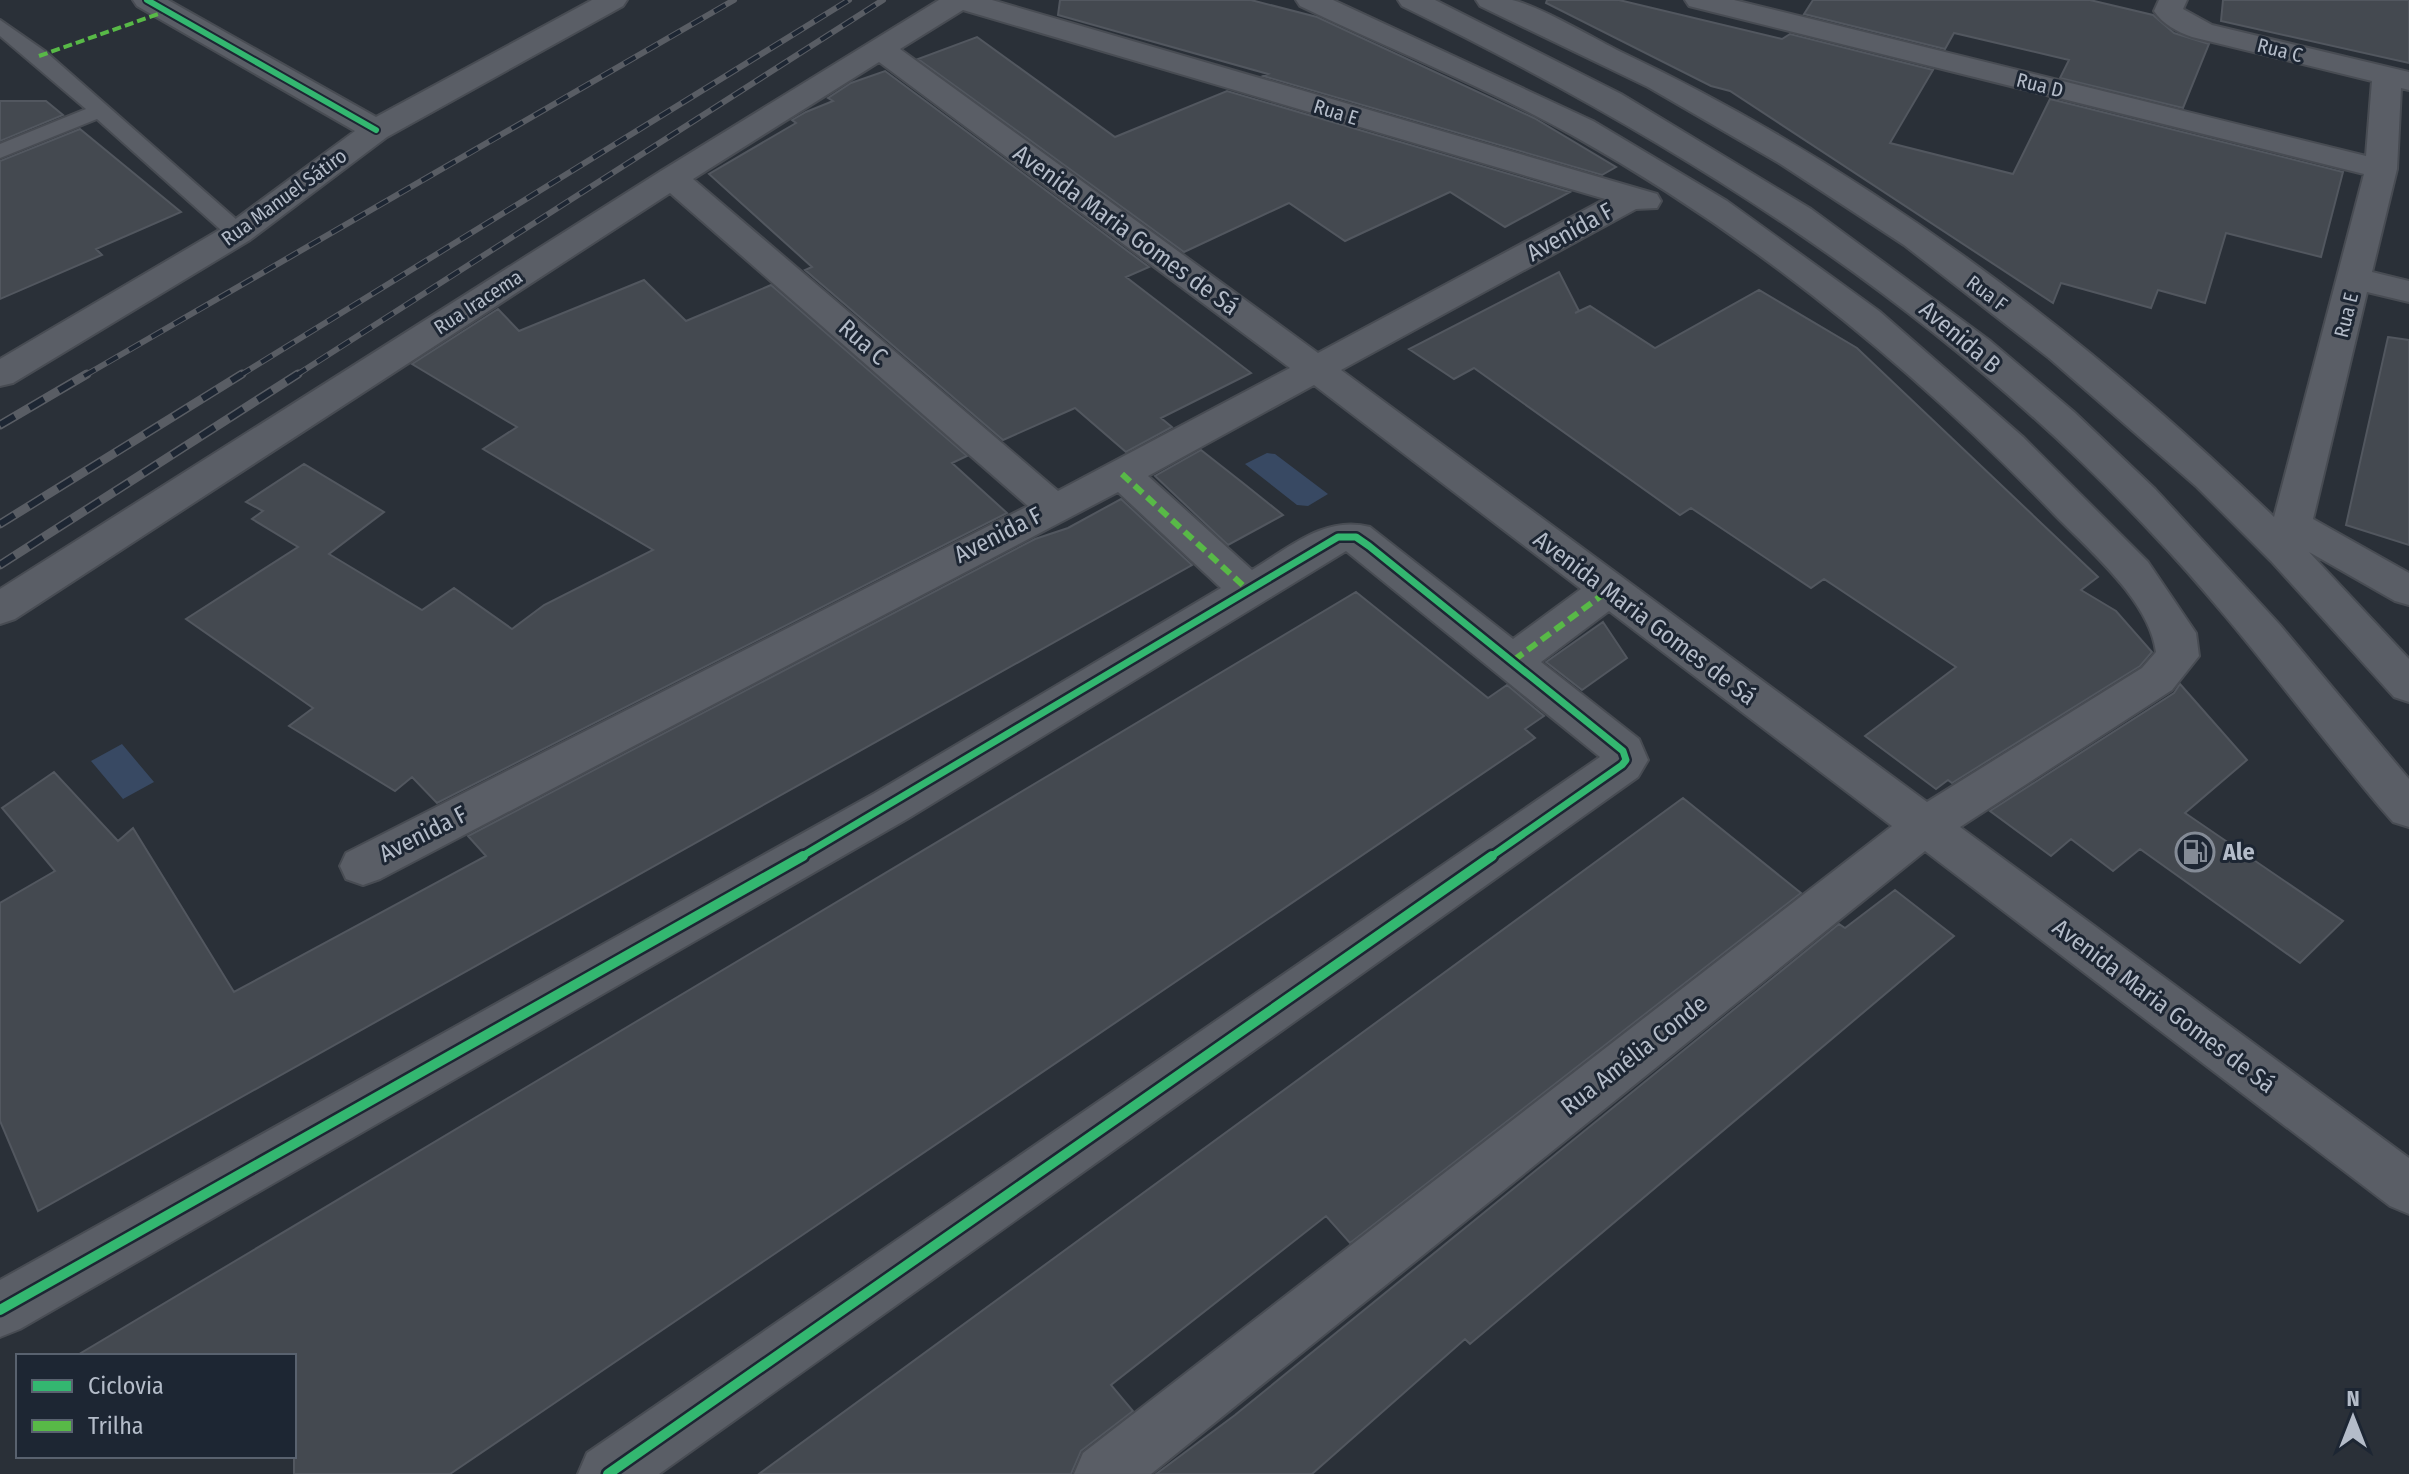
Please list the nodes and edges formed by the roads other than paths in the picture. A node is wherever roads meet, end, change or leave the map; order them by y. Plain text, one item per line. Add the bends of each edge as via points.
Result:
1 (147, 0) edge
2 (613, 0) edge
3 (960, 0) edge
4 (1310, 0) edge
5 (1412, 0) edge
6 (1490, 0) edge
7 (1699, 0) edge
8 (2173, 0) edge
9 (0, 26) edge
10 (880, 49) junction
11 (2398, 78) edge
12 (101, 110) junction
13 (376, 130) junction
14 (0, 152) edge
15 (2381, 169) junction
16 (672, 178) junction
17 (1630, 199) junction
18 (1715, 208) junction
19 (238, 233) junction
20 (2356, 278) junction
21 (2409, 292) edge
22 (1317, 370) junction
23 (0, 375) edge
24 (1122, 474) junction
25 (1053, 507) junction
26 (2289, 538) junction
27 (1609, 590) junction
28 (1249, 591) junction
29 (2409, 591) edge
30 (0, 609) edge
31 (1514, 660) junction
32 (2409, 686) edge
33 (2407, 809) edge
34 (1923, 827) junction
35 (363, 866) dead end
36 (2409, 1189) edge
37 (0, 1310) edge
38 (608, 1474) edge
39 (1104, 1474) edge

1 - 13 street
2 - 13 street, Rua Manuel Sátiro
3 - 10 street, Rua Iracema
3 - 17 street, Rua E
4 - 18 street via 1582,128
5 - 33 street, Avenida B via 1551,65 1696,147 1952,325 2139,496 2220,582
6 - 26 street, Rua F via 1659,81 1790,156 1916,238 2062,350
7 - 15 street, Rua D
8 - 11 street, Rua C via 2168,11 2202,31
9 - 12 lane
10 - 16 street, Rua Iracema
10 - 22 street, Avenida Maria Gomes de Sá
11 - 15 street, Rua E
12 - 14 lane
12 - 19 lane
13 - 19 street, Rua Manuel Sátiro
15 - 20 street, Rua E
16 - 25 street, Rua C
16 - 30 street, Rua Iracema
17 - 18 street, Rua E
17 - 22 street, Avenida F
18 - 34 street, Rua Amélia Conde via 1867,318 2010,446 2134,572 2175,633 2178,656 2157,679
19 - 23 street, Rua Manuel Sátiro
20 - 21 street
20 - 26 street, Rua E
22 - 24 street, Avenida F
22 - 27 street, Avenida Maria Gomes de Sá
24 - 25 street, Avenida F
24 - 28 street
25 - 35 street, Avenida F
26 - 29 street, Rua F
26 - 32 street, Rua F
27 - 31 street
27 - 34 street, Avenida Maria Gomes de Sá
28 - 31 street via 1347,535 1369,546
28 - 37 street via 891,806
31 - 38 street via 1623,751 1622,765
34 - 36 street, Avenida Maria Gomes de Sá
34 - 39 street, Rua Amélia Conde

